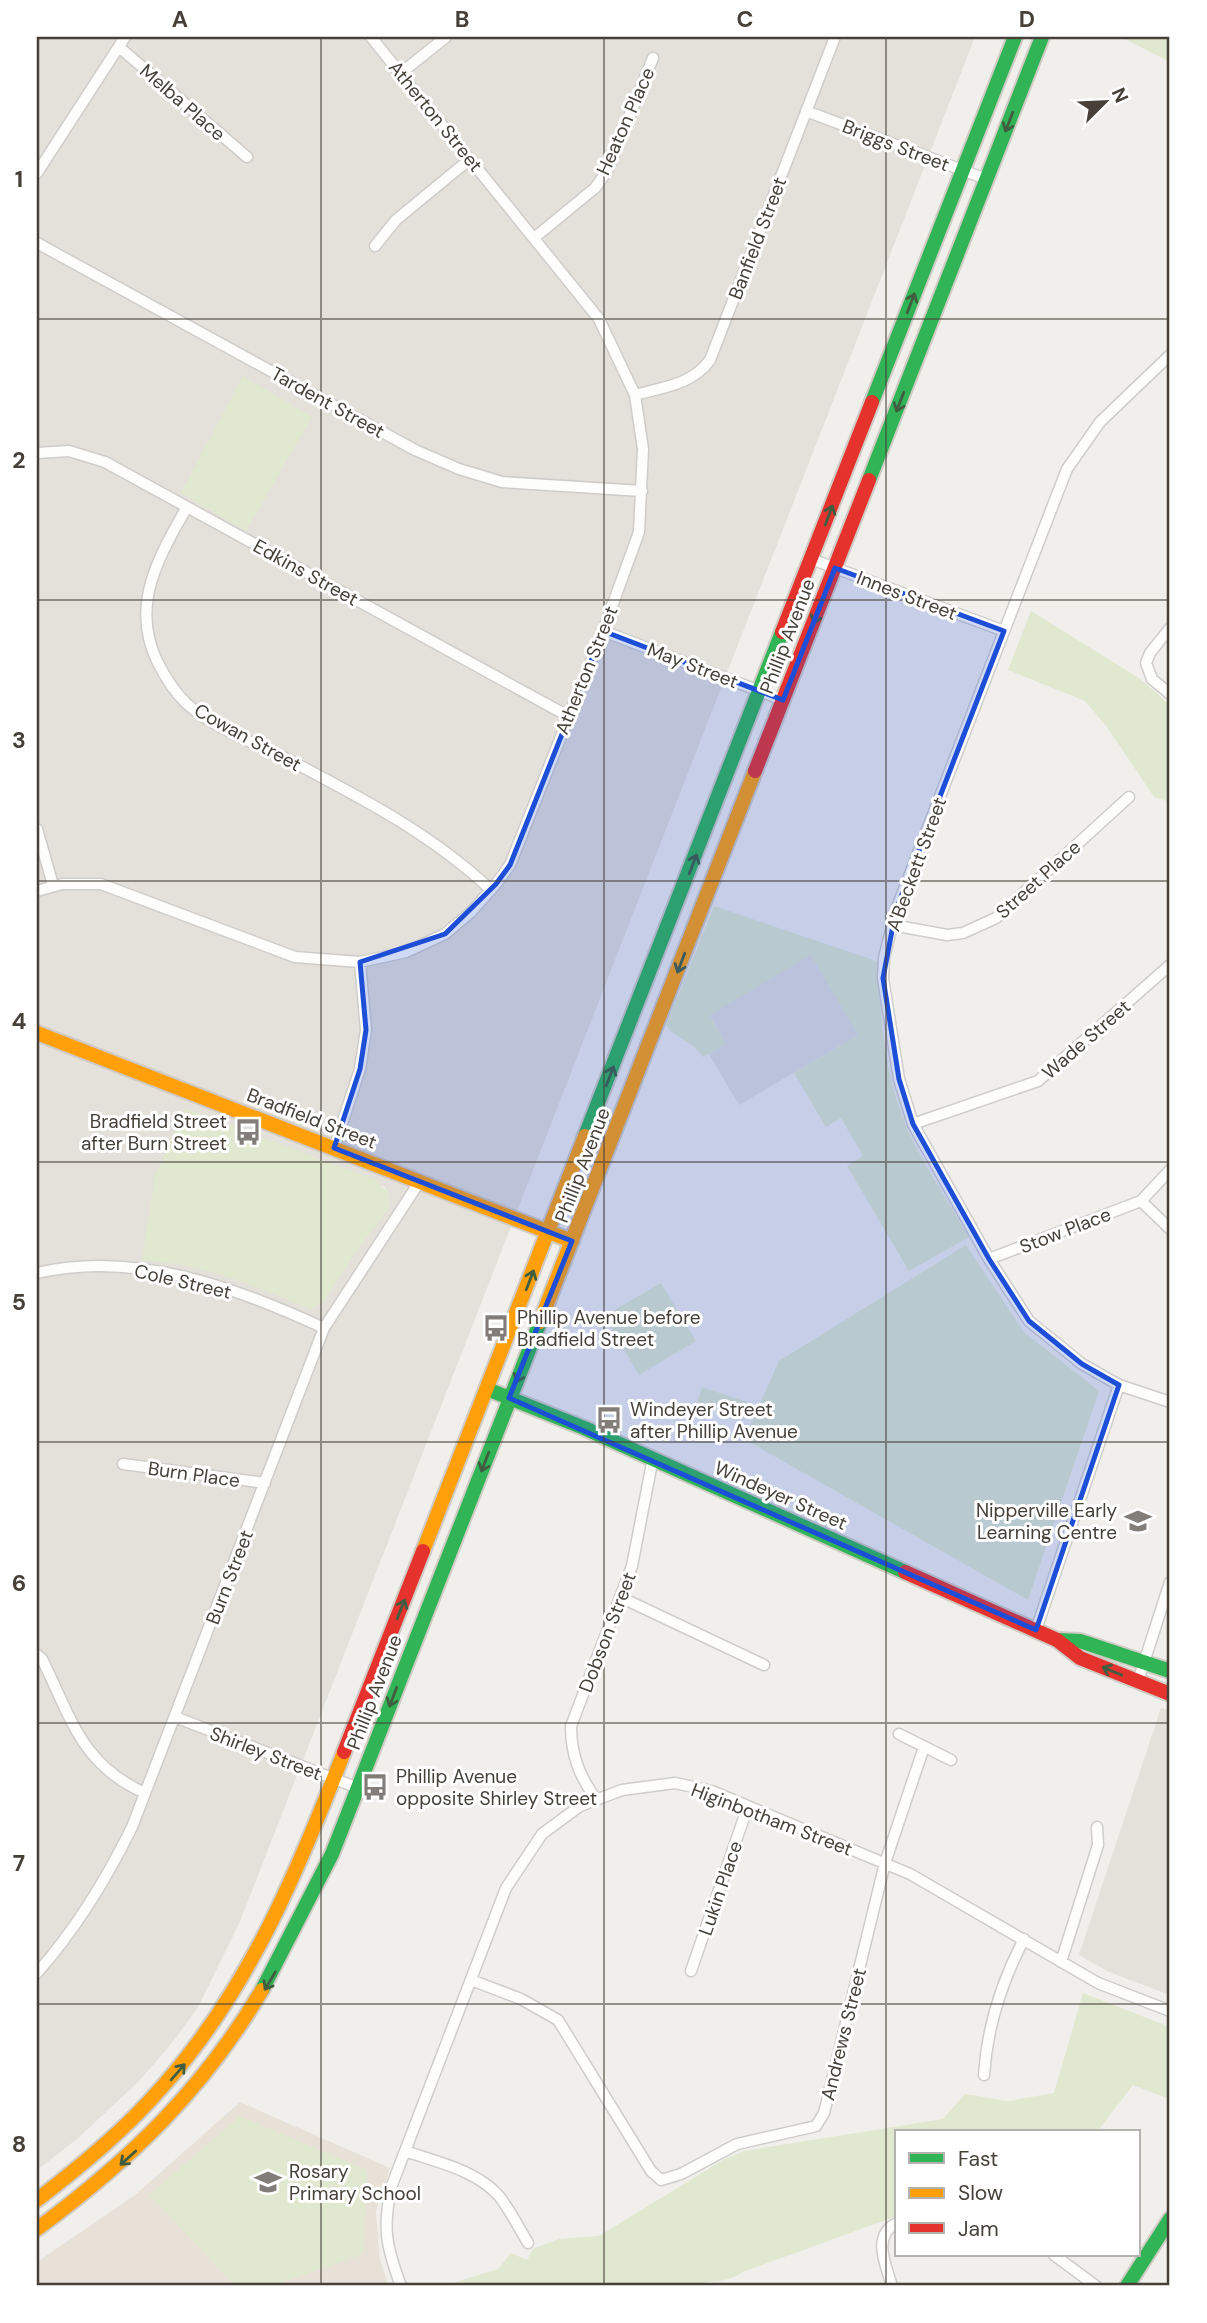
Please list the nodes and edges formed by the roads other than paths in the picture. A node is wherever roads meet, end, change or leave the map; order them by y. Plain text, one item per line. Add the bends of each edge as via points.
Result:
1 (125, 37) edge
2 (372, 37) edge
3 (446, 37) edge
4 (835, 37) edge
5 (1015, 37) edge
6 (1042, 37) edge
7 (119, 47) junction
8 (653, 58) dead end
9 (401, 73) junction
10 (806, 111) junction
11 (247, 157) dead end
12 (470, 159) junction
13 (963, 170) junction
14 (37, 173) edge
15 (986, 179) junction
16 (534, 238) junction
17 (37, 243) edge
18 (375, 246) dead end
19 (1170, 355) edge
20 (635, 396) junction
21 (37, 453) edge
22 (642, 491) junction
23 (187, 507) junction
24 (811, 559) junction
25 (835, 568) junction
26 (1170, 628) edge
27 (603, 631) junction
28 (1004, 631) junction
29 (760, 691) junction
30 (1170, 694) edge
31 (783, 700) junction
32 (568, 716) junction
33 (1129, 797) dead end
34 (37, 829) edge
35 (53, 885) junction
36 (491, 890) junction
37 (37, 891) edge
38 (892, 925) junction
39 (360, 962) junction
40 (1170, 965) edge
41 (37, 1033) edge
42 (914, 1124) junction
43 (334, 1148) junction
44 (1170, 1170) edge
45 (421, 1181) junction
46 (1141, 1201) junction
47 (1170, 1229) edge
48 (550, 1231) junction
49 (572, 1241) junction
50 (989, 1259) junction
51 (37, 1273) edge
52 (324, 1328) junction
53 (1119, 1385) junction
54 (487, 1389) junction
55 (509, 1398) junction
56 (1170, 1402) edge
57 (653, 1458) junction
58 (123, 1464) dead end
59 (265, 1483) junction
60 (1170, 1582) edge
61 (620, 1597) junction
62 (1036, 1630) junction
63 (1057, 1640) junction
64 (37, 1655) edge
65 (1144, 1661) junction
66 (764, 1665) dead end
67 (1170, 1671) edge
68 (1138, 1681) junction
69 (1170, 1694) edge
70 (175, 1717) junction
71 (899, 1734) dead end
72 (924, 1746) junction
73 (951, 1760) dead end
74 (334, 1779) junction
75 (358, 1788) junction
76 (145, 1793) junction
77 (596, 1799) junction
78 (748, 1806) junction
79 (1097, 1826) dead end
80 (884, 1863) junction
81 (1024, 1939) junction
82 (1061, 1962) junction
83 (691, 1971) dead end
84 (37, 1973) edge
85 (471, 1980) junction
86 (1170, 2011) edge
87 (984, 2075) dead end
88 (405, 2151) junction
89 (37, 2200) edge
90 (1170, 2219) edge
91 (895, 2225) edge
92 (37, 2229) edge
93 (528, 2243) dead end
94 (1055, 2256) edge
95 (401, 2286) edge
96 (892, 2286) edge
97 (1096, 2286) edge
98 (1127, 2286) edge

1 - 7 street
2 - 9 street, Atherton Street
3 - 9 street
4 - 10 street, Banfield Street
5 - 13 main road, Phillip Avenue
6 -> 15 main road, Phillip Avenue
7 - 11 street, Melba Place
7 - 14 street
8 - 16 street, Heaton Place via 607,171 595,188
9 - 12 street, Atherton Street
10 - 13 street, Briggs Street
10 - 20 street, Banfield Street via 710,360 699,375 687,381
12 - 16 street, Atherton Street
12 - 18 street via 396,220
13 - 15 street, Briggs Street
24 -> 13 main road, Phillip Avenue
15 -> 25 main road, Phillip Avenue
16 - 20 street, Atherton Street via 599,319
17 - 22 street, Tardent Street via 415,450 459,469 502,482
19 - 28 street, A'Beckett Street via 1100,422 1067,469
20 - 22 street, Atherton Street via 643,449
21 - 23 street, Edkins Street via 85,454
22 - 27 street, Atherton Street via 639,532
23 - 32 street, Edkins Street
23 - 36 street, Cowan Street via 154,566 146,607 151,649 172,688 231,732 417,829
24 - 25 street, Innes Street
24 - 29 main road, Phillip Avenue
25 - 28 street, Innes Street
25 -> 31 main road, Phillip Avenue
26 - 30 street via 1146,663 1153,679
27 - 29 street, May Street
27 - 32 street, Atherton Street
28 - 38 street, A'Beckett Street
29 - 31 street, May Street
48 -> 29 main road, Phillip Avenue
31 -> 49 main road, Phillip Avenue
32 - 36 street, Atherton Street via 510,865
33 - 38 street, Street Place via 996,918 963,933
34 - 35 street
35 - 37 street, Atherton Street
35 - 39 street, Atherton Street via 101,884 295,957
36 - 39 street, Atherton Street via 445,934 405,952
38 - 42 street, A'Beckett Street via 883,978 899,1079
39 - 43 street via 366,1030 360,1069
40 - 42 street, Wade Street via 1038,1081
41 - 43 main road, Bradfield Street
42 - 50 street, A'Beckett Street
43 - 45 main road, Bradfield Street
44 - 46 street, Stow Place
45 - 48 main road, Bradfield Street
45 - 52 street, Burn Street
46 - 47 street
46 - 50 street, Stow Place
48 - 49 main road, Bradfield Street
54 -> 48 main road, Phillip Avenue
49 -> 55 main road, Phillip Avenue
50 - 53 street, A'Beckett Street via 1029,1321 1082,1364
51 - 52 street, Cole Street via 98,1267 149,1269 229,1289
52 - 59 street, Burn Street
53 - 56 street, A'Beckett Street
53 - 62 street
54 - 55 main road, Windeyer Street
74 -> 54 main road, Phillip Avenue
55 - 57 main road, Windeyer Street
55 -> 75 main road, Phillip Avenue
57 - 61 street, Dobson Street via 632,1566
57 - 62 main road, Windeyer Street
58 - 59 street, Burn Place
59 - 70 street, Burn Street
60 - 65 street
61 - 66 street
61 - 77 street, Dobson Street via 571,1726 577,1768
62 - 63 main road, Windeyer Street
63 - 65 main road, Windeyer Street via 1080,1641
68 -> 63 main road, Windeyer Street via 1080,1658
64 - 76 street via 87,1751 112,1777
65 - 67 main road, Windeyer Street
65 - 68 street
68 - 69 main road, Windeyer Street
70 - 74 street, Shirley Street
70 - 76 street, Burn Street
71 - 72 street
72 - 73 street
72 - 80 street, Andrews Street
74 - 75 street, Shirley Street
89 -> 74 main road, Phillip Avenue via 97,2155 156,2096 224,2010 273,1925
75 -> 92 main road, Phillip Avenue via 296,1934 217,2062 174,2114 131,2155
76 - 84 street, Burn Street via 104,1882 62,1945
77 - 78 street, Higinbotham Street via 622,1790 675,1783 699,1786
77 - 85 street, Higinbotham Street via 542,1834 523,1860 506,1888
78 - 80 street, Higinbotham Street
78 - 83 street, Lukin Place
79 - 82 street via 1098,1845
80 - 81 street, Higinbotham Street
80 - 85 street, Andrews Street via 821,2120 808,2130 737,2144 670,2179 661,2180 652,2171 558,2020 521,1999
81 - 82 street, Higinbotham Street
81 - 87 street via 986,2039
82 - 86 street, Higinbotham Street via 1125,1996
85 - 88 street, Higinbotham Street
88 - 93 street via 485,2183
88 - 95 street, Higinbotham Street via 384,2219
90 - 98 main road
91 - 96 street via 886,2232 882,2245
94 - 97 street

